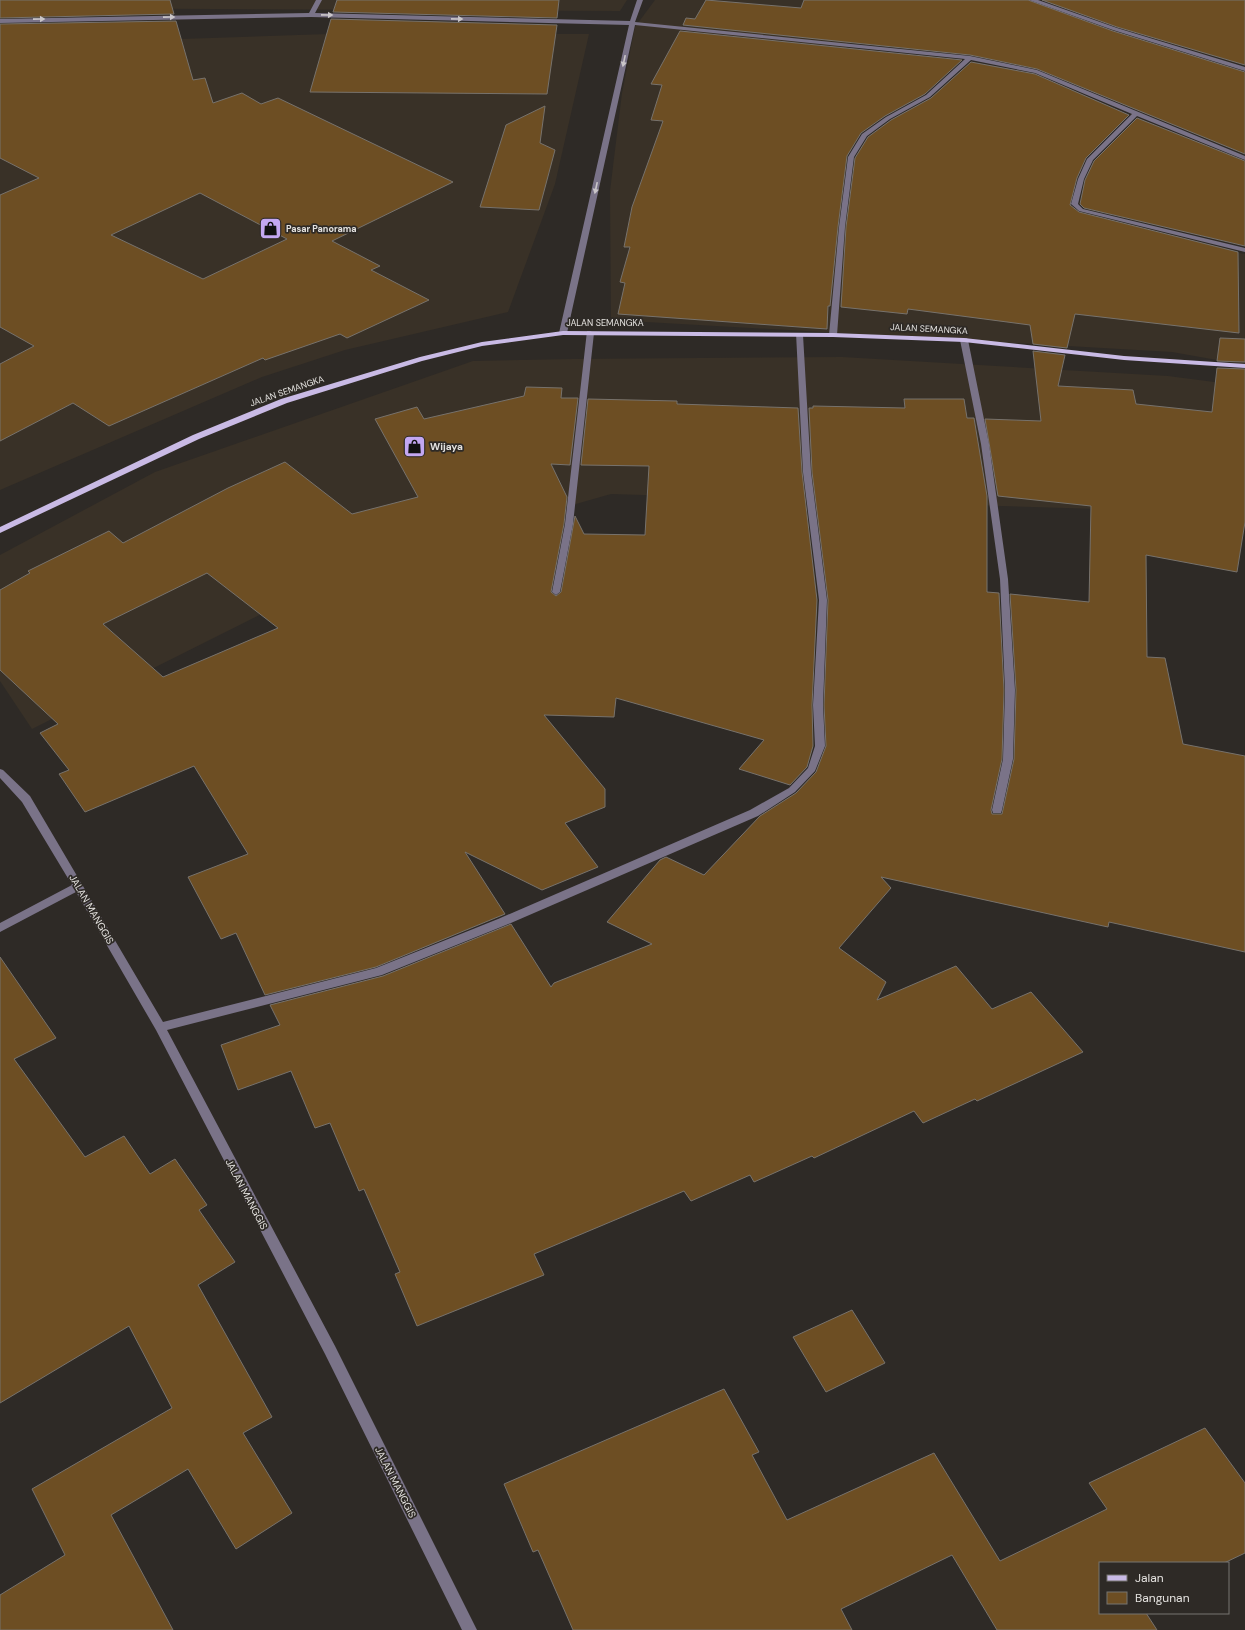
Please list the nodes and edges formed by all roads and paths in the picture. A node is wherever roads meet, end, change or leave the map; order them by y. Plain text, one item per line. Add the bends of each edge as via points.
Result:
1 (319, 0) edge
2 (640, 0) edge
3 (1032, 0) edge
4 (311, 15) junction
5 (0, 21) edge
6 (632, 23) junction
7 (970, 58) junction
8 (1245, 69) edge
9 (1136, 113) junction
10 (1245, 158) edge
11 (1245, 250) edge
12 (563, 332) junction
13 (590, 333) junction
14 (799, 335) junction
15 (833, 335) junction
16 (964, 340) junction
17 (1245, 366) edge
18 (0, 530) edge
19 (556, 592) dead end
20 (0, 772) edge
21 (997, 810) dead end
22 (78, 886) junction
23 (0, 928) edge
24 (160, 1028) junction
25 (470, 1630) edge

1 - 4 street
2 - 6 street
3 - 8 street via 1115,29
5 -> 4 street
4 -> 6 street
6 - 7 street
6 -> 12 street
7 - 9 street via 1037,72
7 - 15 street via 928,96 888,118 864,135 851,157
9 - 10 street
9 - 11 street via 1090,159 1081,179 1074,204 1076,207
12 - 13 main road, JALAN SEMANGKA
12 - 18 main road, JALAN SEMANGKA via 482,344 420,359 284,401 196,437
13 - 14 main road, JALAN SEMANGKA
13 - 19 street via 569,524
14 - 15 main road, JALAN SEMANGKA
14 - 24 street via 807,472 823,600 818,705 820,746 812,769 792,790 754,813 502,922 378,972
15 - 16 main road, JALAN SEMANGKA
16 - 17 main road, JALAN SEMANGKA via 1124,358
16 - 21 street via 985,444 1004,579 1010,690 1008,759
20 - 22 street, JALAN MANGGIS via 26,799
22 - 23 street
22 - 24 street, JALAN MANGGIS
24 - 25 street, JALAN MANGGIS via 330,1350

